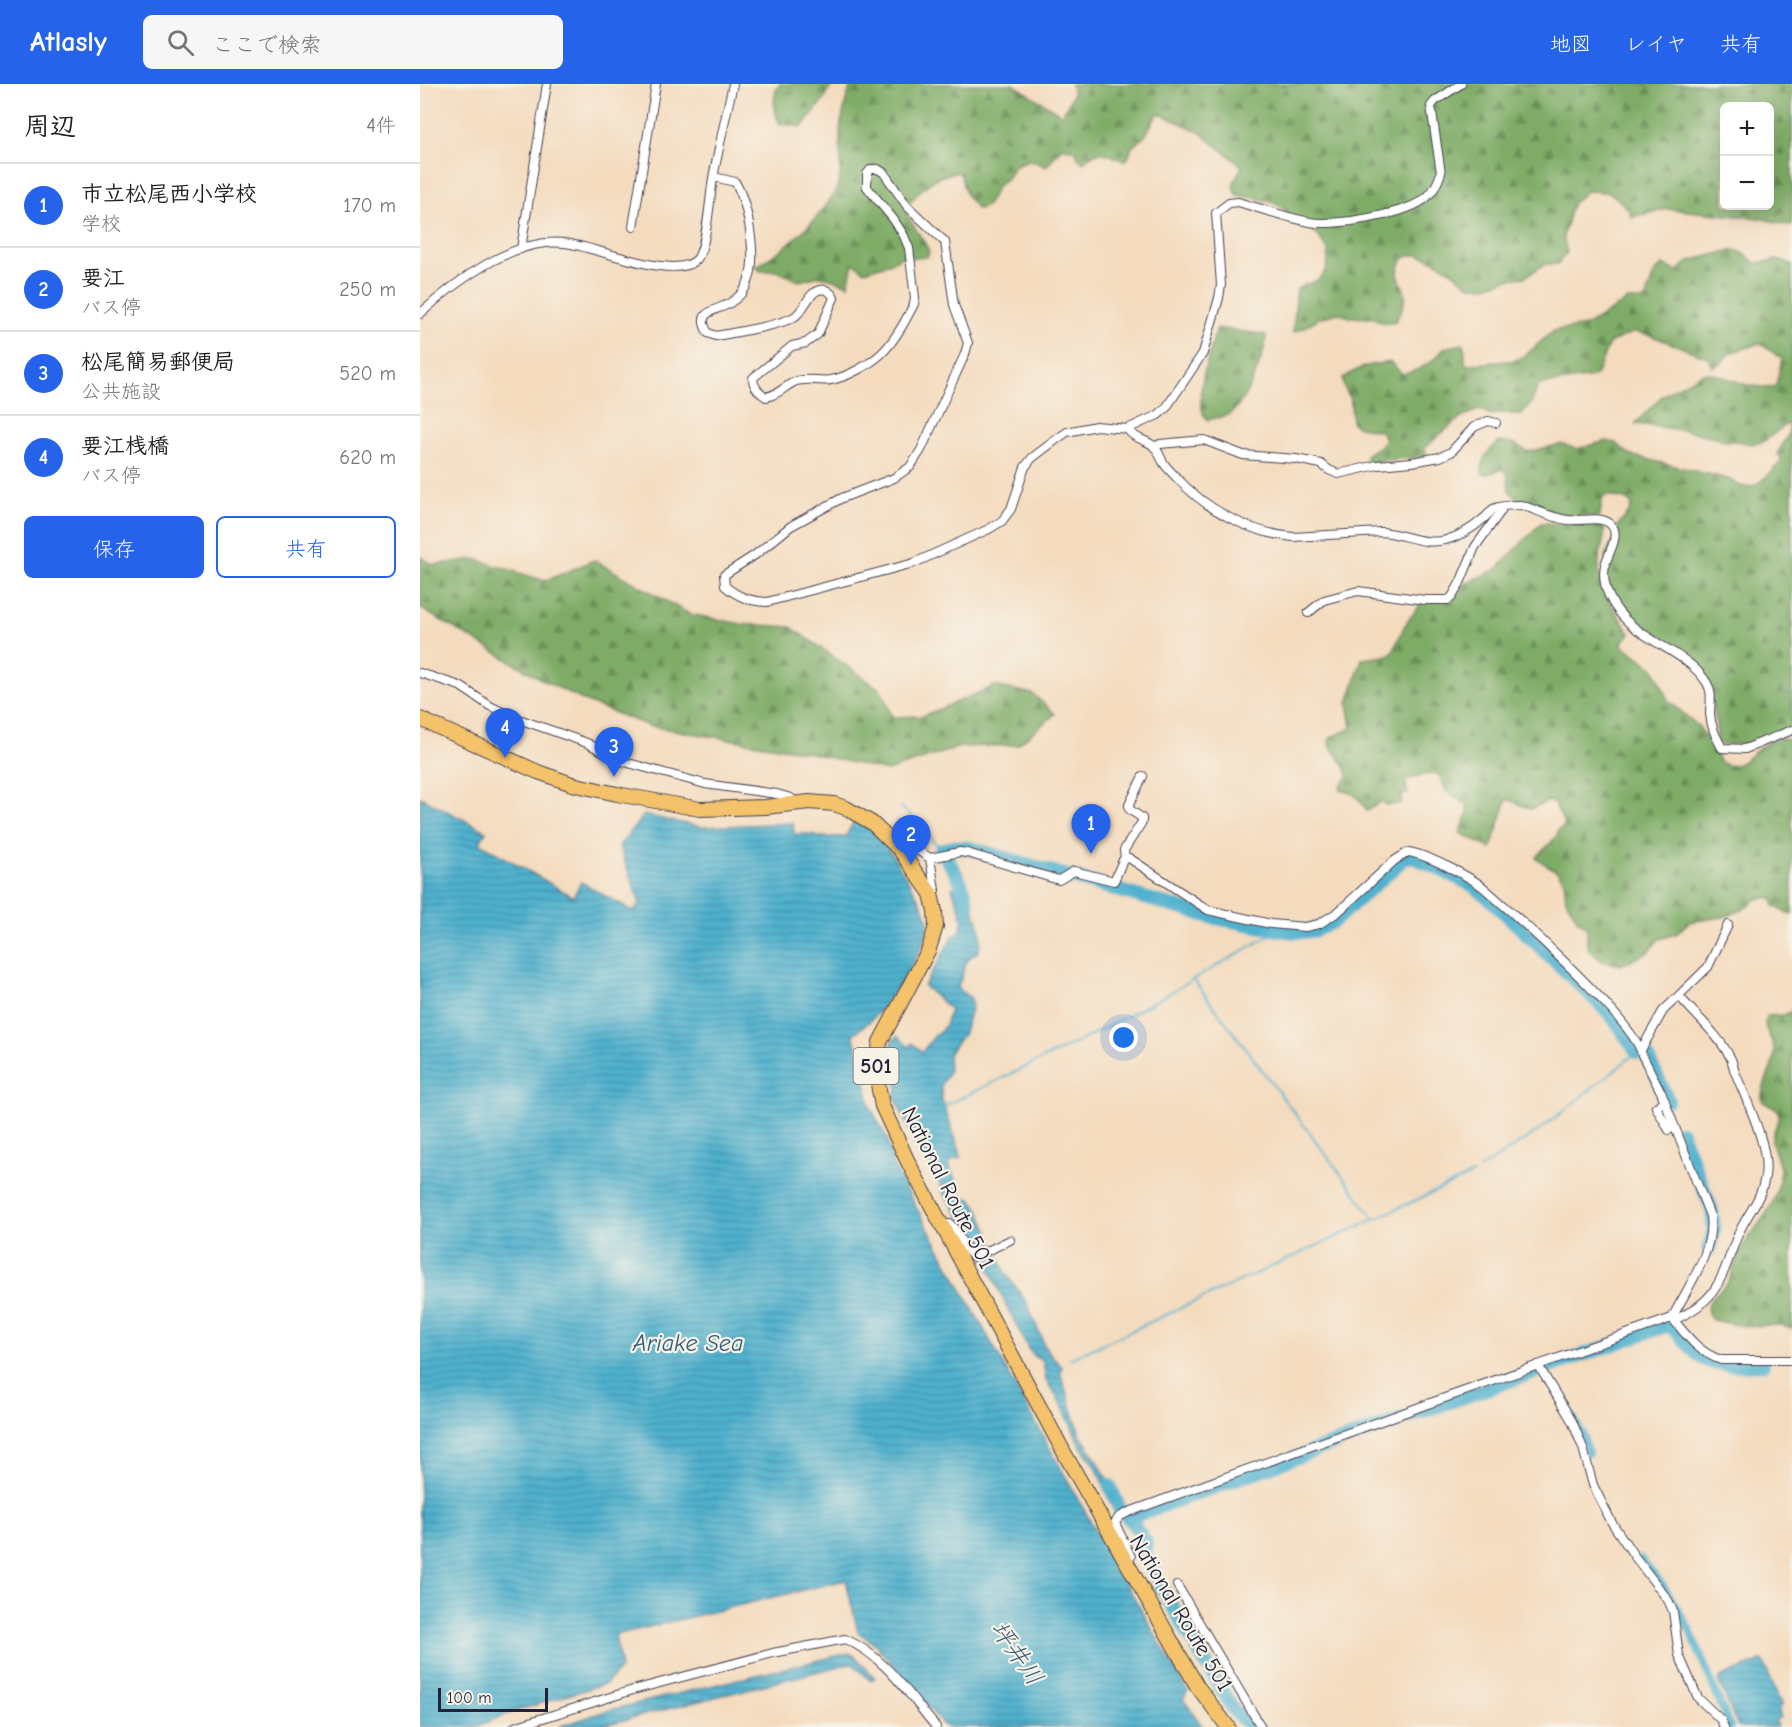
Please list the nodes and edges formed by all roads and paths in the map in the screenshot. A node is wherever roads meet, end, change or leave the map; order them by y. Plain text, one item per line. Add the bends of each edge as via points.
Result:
1 (547, 84) edge
2 (656, 84) edge
3 (733, 84) edge
4 (1461, 84) edge
5 (714, 177) junction
6 (633, 227) dead end
7 (521, 249) junction
8 (420, 314) edge
9 (1496, 423) dead end
10 (1127, 429) junction
11 (1154, 447) junction
12 (1499, 508) junction
13 (1308, 613) dead end
14 (420, 673) edge
15 (420, 719) edge
16 (1792, 730) edge
17 (1143, 776) dead end
18 (795, 802) junction
19 (888, 838) junction
20 (933, 857) junction
21 (1125, 858) junction
22 (930, 894) junction
23 (1728, 925) dead end
24 (1679, 996) junction
25 (1641, 1050) junction
26 (1665, 1101) junction
27 (1669, 1130) dead end
28 (942, 1225) junction
29 (1010, 1240) dead end
30 (1673, 1319) junction
31 (1792, 1360) edge
32 (1539, 1368) junction
33 (1126, 1563) junction
34 (1178, 1586) dead end
35 (514, 1727) edge
36 (936, 1727) edge
37 (1228, 1727) edge
38 (1261, 1727) edge
39 (1724, 1727) edge

1 - 7 street
2 - 6 street
3 - 5 street
4 - 10 street via 1431,106 1441,173 1426,198 1408,208 1332,224 1312,223 1239,202 1229,203 1216,213 1220,291 1203,353 1166,408
5 - 7 street via 702,246 697,258 681,267 654,265 564,243
5 - 10 street via 735,182 742,192 748,212 752,265 740,296 704,317 708,333 716,336 787,320 803,310 818,290 831,292 834,298 818,334 806,343 792,346 753,378 766,398 794,382 837,378 864,365 881,354 914,304 909,248 894,220 867,187 871,170 884,173 907,206 945,242 954,305 968,343 910,467 791,526 724,575 724,586 736,596 767,602 927,558 1002,521 1011,509 1025,467 1067,432 1096,426
7 - 8 street via 446,290
9 - 11 street via 1488,421 1474,427 1451,452 1440,457 1338,474 1321,464 1243,455 1204,440
10 - 11 street
11 - 12 street via 1178,479 1208,504 1229,518 1281,536 1381,532 1425,542 1445,540 1464,534
12 - 13 street via 1501,511 1468,560 1460,583 1448,600 1358,591 1324,600
12 - 16 street via 1521,505 1569,521 1602,520 1610,524 1615,536 1605,567 1608,596 1631,627 1688,662 1707,684 1714,734 1722,748 1745,749
14 - 18 street via 460,687 505,713 587,743 630,764 705,784 777,794
15 - 18 highway, National Route 501 / 501 via 538,772 595,789 700,809
17 - 21 street via 1129,805 1142,822 1124,850
18 - 19 highway, National Route 501 / 501 via 822,802 846,808
19 - 20 street via 898,838 921,854
19 - 22 highway, National Route 501 / 501
20 - 21 street via 960,852 1059,880 1074,871 1114,881
20 - 22 street via 934,890
21 - 25 street via 1208,910 1305,927 1333,916 1394,861 1408,852 1415,853 1473,880 1499,901 1603,1000
22 - 28 highway, National Route 501 / 501 via 935,911 933,937 885,1030 876,1073 889,1123
23 - 24 street via 1708,967
24 - 25 street via 1663,1011
24 - 30 street via 1732,1060 1750,1103 1767,1163 1758,1198 1742,1224 1716,1290 1693,1310
25 - 26 street
26 - 27 street via 1656,1107
26 - 30 street via 1712,1225 1705,1253
28 - 29 street via 950,1224 956,1229 975,1257
28 - 33 highway, National Route 501 / 501
30 - 31 street via 1692,1342 1712,1357
30 - 32 street
32 - 33 street via 1129,1512 1115,1523 1131,1557
32 - 39 street via 1579,1435 1593,1485 1612,1523 1668,1600 1679,1655 1698,1698
33 - 37 highway, National Route 501 / 501 via 1197,1686
34 - 38 street
35 - 36 street via 675,1679 845,1639 877,1658

